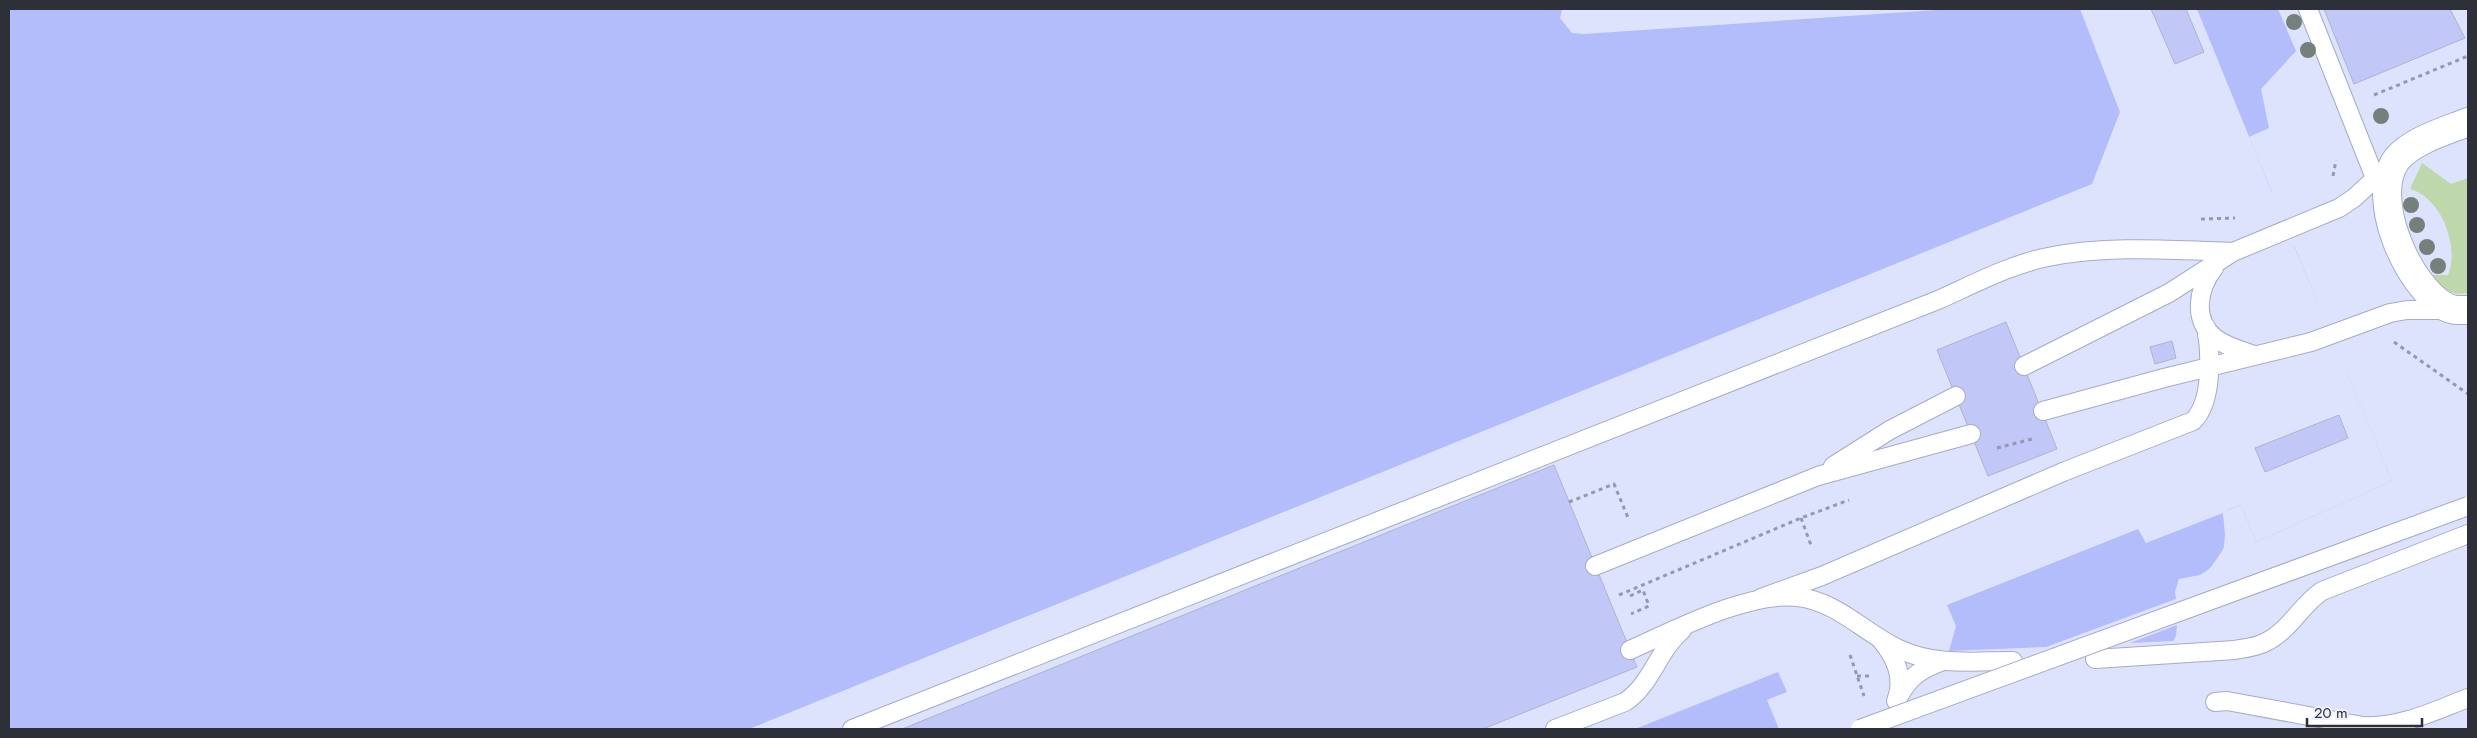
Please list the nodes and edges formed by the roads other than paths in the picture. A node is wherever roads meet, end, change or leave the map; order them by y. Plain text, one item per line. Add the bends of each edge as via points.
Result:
1 (2308, 9) edge
2 (2468, 122) edge
3 (2398, 158) junction
4 (2375, 178) junction
5 (2233, 252) junction
6 (2462, 310) edge
7 (2206, 327) junction
8 (2255, 355) junction
9 (2024, 366) dead end
10 (2209, 367) junction
11 (1956, 396) dead end
12 (2042, 411) dead end
13 (1971, 434) dead end
14 (1818, 476) junction
15 (2468, 506) edge
16 (2468, 534) edge
17 (1595, 566) dead end
18 (1761, 598) junction
19 (1691, 624) junction
20 (1880, 639) junction
21 (1630, 650) dead end
22 (2095, 659) dead end
23 (1944, 661) junction
24 (2013, 661) dead end
25 (2468, 698) edge
26 (2215, 702) dead end
27 (852, 729) edge
28 (1555, 729) edge
29 (1860, 729) edge

1 - 4 lane
2 - 3 street via 2423,142
3 - 4 lane
3 - 6 street via 2390,176 2388,195 2398,243 2423,286 2438,301
4 - 5 lane via 2339,208
5 - 7 lane via 2214,268 2202,287 2199,304
5 - 9 lane via 2169,293
5 - 27 lane via 2085,252 2024,264
6 - 8 lane via 2407,310 2382,315 2327,337
7 - 8 lane via 2223,343
7 - 10 lane
8 - 10 lane
10 - 12 lane
10 - 18 lane via 2202,410 2188,424 2159,432 1822,576
11 - 14 lane via 1890,430
13 - 14 lane
14 - 17 lane
15 - 29 lane, bridge
16 - 22 lane via 2322,591 2305,604 2275,637 2258,645 2235,650
18 - 19 lane
18 - 20 lane via 1797,597 1824,604
19 - 21 lane
19 - 28 lane via 1672,639 1635,695 1625,702
20 - 23 lane via 1904,651
20 - 23 lane via 1896,663 1900,683 1896,701 1913,675
23 - 24 lane
25 - 26 lane via 2414,719 2379,727

